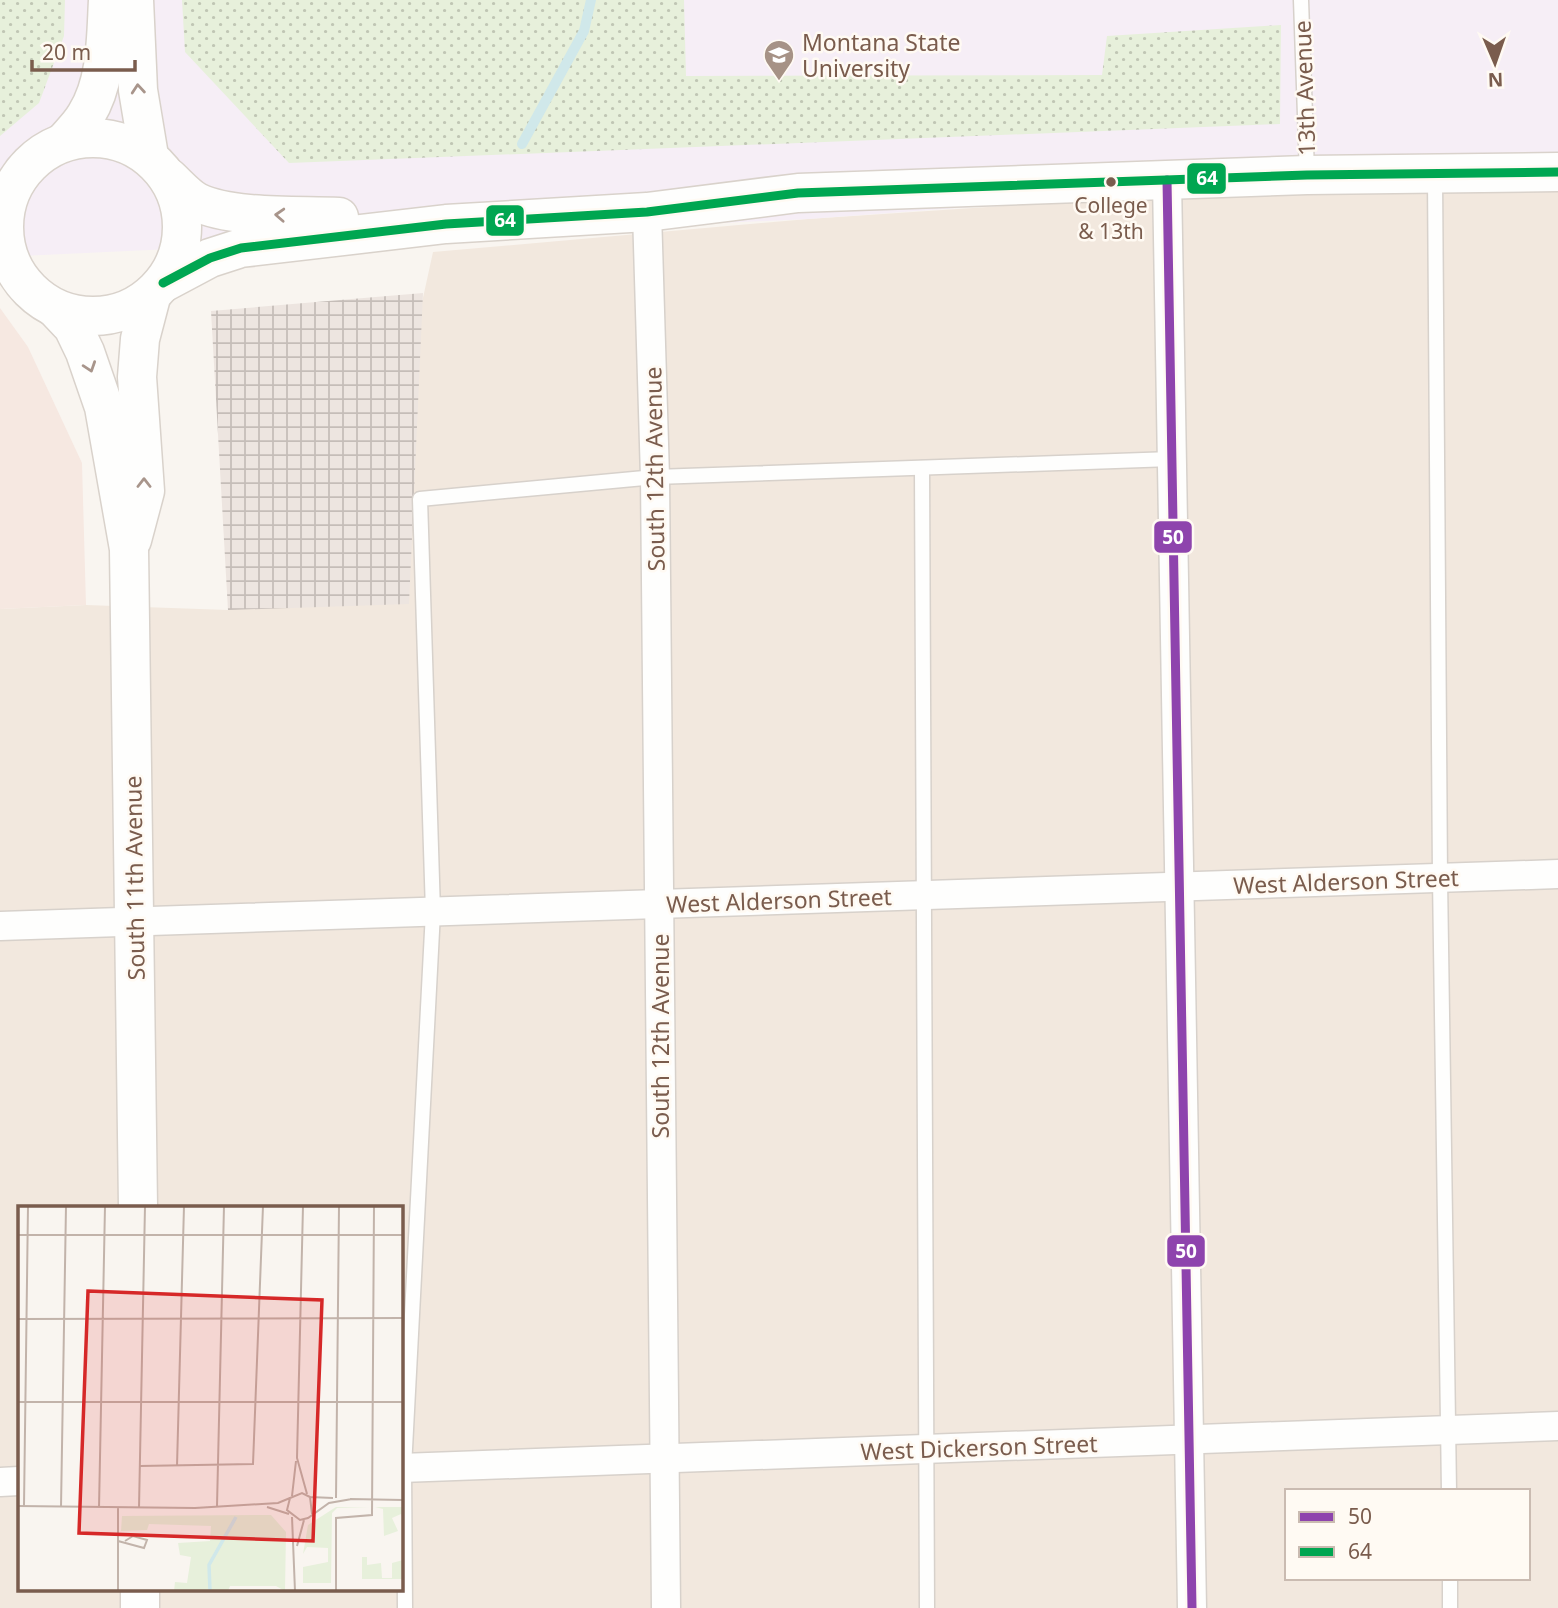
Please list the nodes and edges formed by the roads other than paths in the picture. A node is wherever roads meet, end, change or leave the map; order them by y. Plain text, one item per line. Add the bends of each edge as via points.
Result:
1 (108, 0) edge
2 (134, 0) edge
3 (1301, 0) edge
4 (65, 141) junction
5 (158, 166) junction
6 (1435, 172) junction
7 (1558, 172) edge
8 (1307, 175) junction
9 (1167, 180) junction
10 (8, 187) edge
11 (647, 212) junction
12 (446, 224) junction
13 (157, 290) junction
14 (29, 294) edge
15 (1172, 459) junction
16 (922, 468) junction
17 (655, 477) junction
18 (129, 549) junction
19 (1558, 874) edge
20 (1440, 878) junction
21 (1178, 887) junction
22 (924, 895) junction
23 (659, 904) junction
24 (433, 912) junction
25 (135, 922) junction
26 (0, 926) edge
27 (138, 1206) edge
28 (1558, 1426) edge
29 (1448, 1430) junction
30 (1190, 1439) junction
31 (925, 1449) junction
32 (664, 1458) junction
33 (402, 1468) edge
34 (18, 1481) edge
35 (0, 1482) edge
36 (1449, 1489) edge
37 (1450, 1580) edge
38 (140, 1590) edge
39 (140, 1608) edge
40 (405, 1608) edge
41 (666, 1608) edge
42 (927, 1608) edge
43 (1192, 1608) edge
44 (1450, 1608) edge

1 - 4 main road via 98,85 88,114
5 -> 2 main road via 138,90
3 - 8 lane, 13th Avenue
4 - 5 main road via 96,137 124,143
4 - 10 main road via 38,156
12 -> 5 main road via 216,208 196,202
5 - 13 main road via 180,203 183,231
6 - 7 main road
6 - 8 main road
6 - 20 lane
8 - 9 main road
9 - 11 main road via 798,193
9 - 15 street
10 - 14 main road via 3,237 12,267
11 - 12 main road
11 - 17 street, South 12th Avenue
12 - 13 main road via 241,248 210,258
13 - 14 main road via 116,314 86,317
18 -> 13 main road, South 11th Avenue via 145,491 137,377 140,339
14 -> 18 main road, South 11th Avenue via 73,327 85,352 104,407
15 - 16 lane
15 - 21 street
16 - 17 lane
16 - 22 lane
17 - 23 street, South 12th Avenue
17 - 24 lane via 420,499
18 - 25 main road, South 11th Avenue
19 - 20 street, West Alderson Street
20 - 21 street, West Alderson Street
20 - 29 lane
21 - 22 street, West Alderson Street
21 - 30 street
22 - 23 street, West Alderson Street
22 - 31 lane
23 - 24 street, West Alderson Street
23 - 32 street, South 12th Avenue
24 - 25 street, West Alderson Street
24 - 33 lane
25 - 26 street, West Alderson Street
25 - 27 main road, South 11th Avenue
28 - 29 street, West Dickerson Street
29 - 30 street, West Dickerson Street
29 - 36 lane
30 - 31 street, West Dickerson Street
30 - 43 street
31 - 32 street, West Dickerson Street
31 - 42 lane
32 - 33 street, West Dickerson Street
32 - 41 street, South 12th Avenue
33 - 40 lane
34 - 35 street
37 - 44 lane
38 - 39 main road

